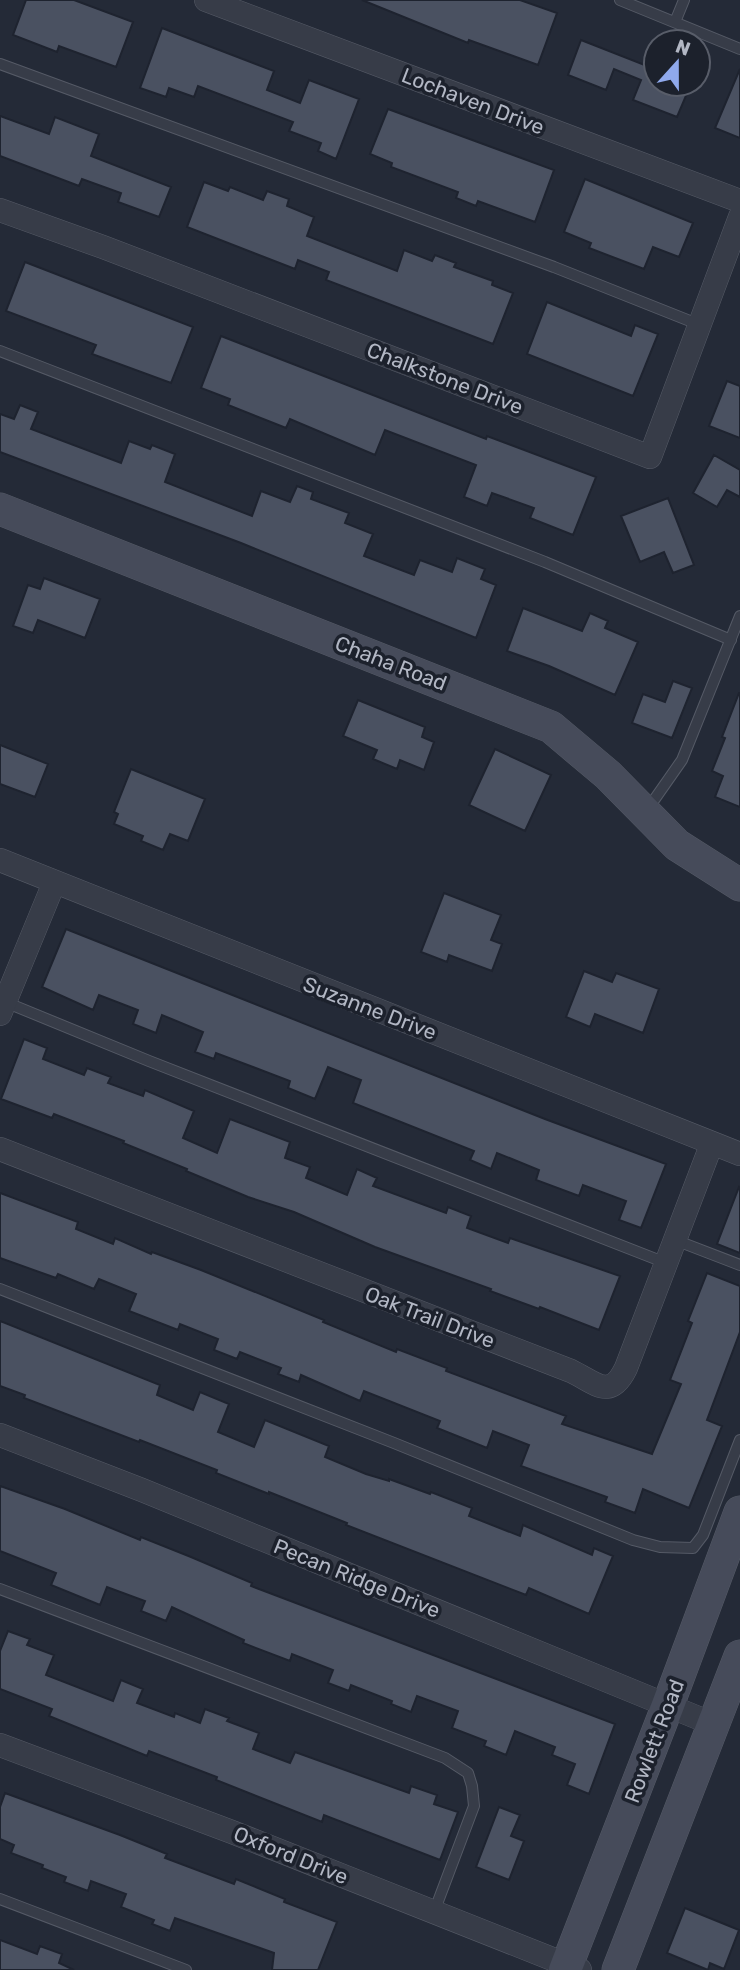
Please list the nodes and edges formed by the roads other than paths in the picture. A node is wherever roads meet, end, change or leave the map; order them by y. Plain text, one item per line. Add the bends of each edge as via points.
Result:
1 (206, 0) edge
2 (620, 0) edge
3 (684, 0) edge
4 (675, 22) junction
5 (740, 48) edge
6 (0, 64) edge
7 (740, 201) edge
8 (0, 210) edge
9 (740, 217) edge
10 (699, 325) junction
11 (0, 351) edge
12 (0, 509) edge
13 (740, 616) edge
14 (731, 640) junction
15 (645, 812) junction
16 (0, 860) edge
17 (54, 883) junction
18 (740, 885) edge
19 (3, 1008) edge
20 (712, 1143) junction
21 (0, 1149) edge
22 (740, 1154) edge
23 (675, 1240) junction
24 (666, 1263) junction
25 (740, 1265) edge
26 (0, 1289) edge
27 (0, 1436) edge
28 (740, 1440) edge
29 (740, 1511) edge
30 (0, 1590) edge
31 (740, 1656) edge
32 (668, 1705) junction
33 (713, 1724) junction
34 (0, 1745) edge
35 (0, 1899) edge
36 (434, 1912) junction
37 (571, 1968) edge
38 (186, 1970) edge
39 (619, 1970) edge

1 - 7 street, Lochaven Drive
2 - 4 lane
3 - 4 lane
4 - 5 lane
6 - 10 lane via 554,267
8 - 10 street, Chalkstone Drive via 650,457
9 - 10 street, Chalkstone Drive
11 - 14 lane via 545,562
12 - 15 street, Chaha Road via 551,727
13 - 14 lane
14 - 15 lane via 682,760
15 - 18 street, Chaha Road via 677,845
16 - 17 street, Suzanne Drive
17 - 19 street
17 - 20 street, Suzanne Drive
19 - 24 lane
20 - 22 street, Suzanne Drive
20 - 23 street, Oak Trail Drive
21 - 24 street, Oak Trail Drive via 602,1387 620,1381
23 - 24 street, Oak Trail Drive
23 - 25 lane
26 - 28 lane via 660,1547 693,1548 703,1535
27 - 32 street, Pecan Ridge Drive
29 - 32 street, Rowlett Road
30 - 36 lane via 445,1758 468,1773 474,1806
31 - 33 street
32 - 33 street, Pecan Ridge Drive
32 - 37 street, Rowlett Road
33 - 39 street
34 - 36 street, Oxford Drive
35 - 38 lane
36 - 37 street, Oxford Drive

